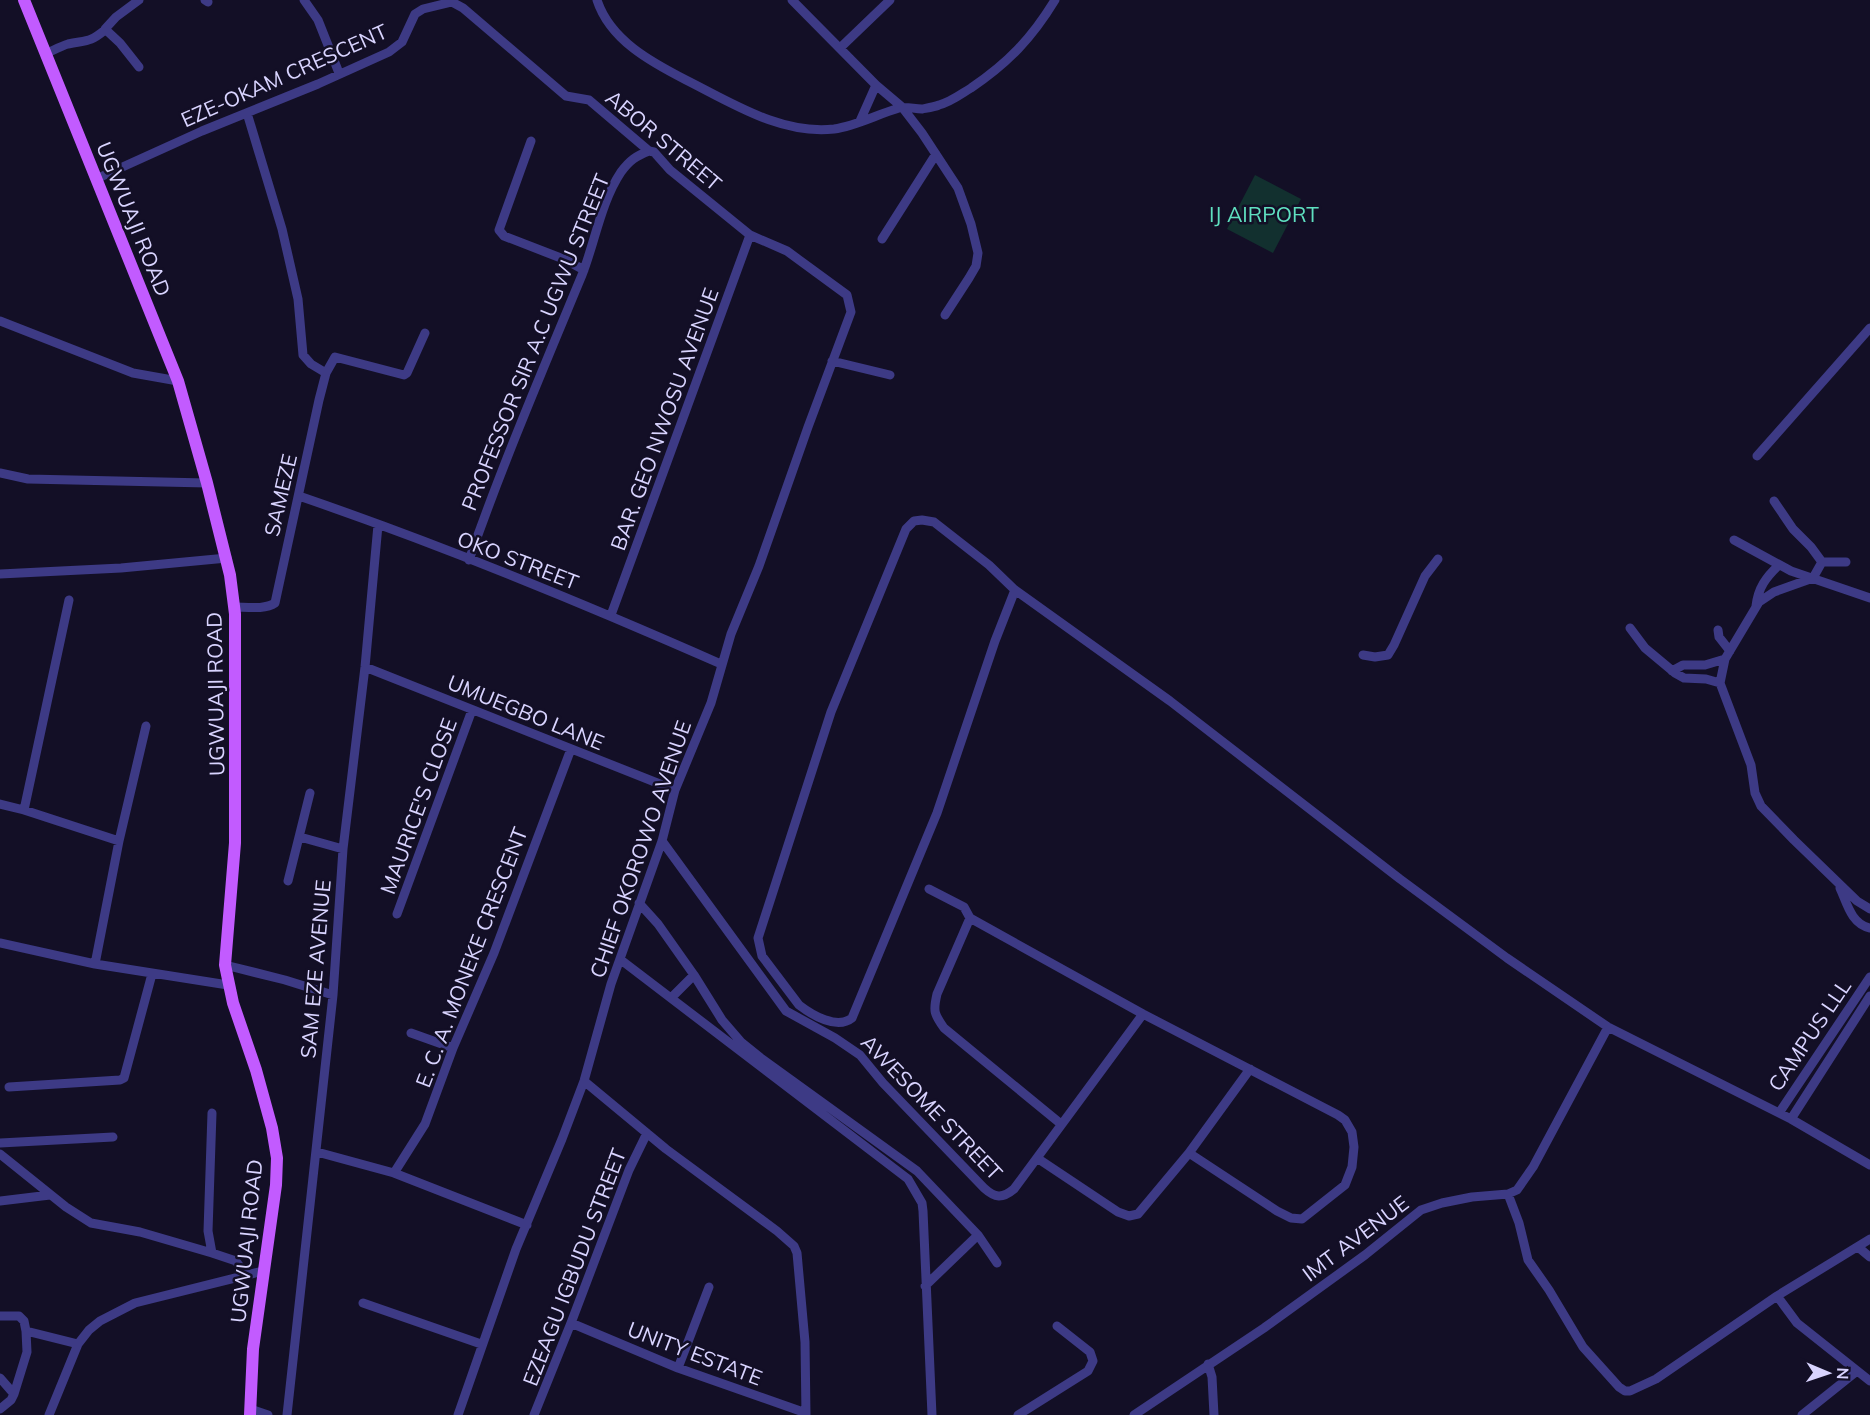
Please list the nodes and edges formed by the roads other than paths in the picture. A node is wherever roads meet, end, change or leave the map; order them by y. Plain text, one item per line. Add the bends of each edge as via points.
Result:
1 (24, 0) edge
2 (139, 0) edge
3 (304, 0) edge
4 (470, 0) edge
5 (597, 0) edge
6 (792, 0) edge
7 (890, 0) edge
8 (1055, 0) edge
9 (463, 8) junction
10 (105, 30) junction
11 (840, 48) junction
12 (45, 54) junction
13 (139, 67) dead end
14 (339, 73) junction
15 (876, 85) junction
16 (902, 107) junction
17 (247, 113) junction
18 (860, 121) junction
19 (531, 141) dead end
20 (649, 151) junction
21 (936, 154) junction
22 (96, 179) junction
23 (750, 235) junction
24 (882, 239) dead end
25 (584, 270) junction
26 (847, 295) joint
27 (945, 315) dead end
28 (0, 321) edge
29 (1870, 328) edge
30 (425, 333) dead end
31 (832, 361) junction
32 (326, 373) junction
33 (890, 375) dead end
34 (178, 381) junction
35 (1757, 456) dead end
36 (0, 473) edge
37 (207, 483) junction
38 (299, 496) junction
39 (1773, 501) dead end
40 (378, 525) junction
41 (1734, 540) dead end
42 (227, 558) junction
43 (1438, 559) dead end
44 (470, 560) junction
45 (1846, 561) dead end
46 (1822, 562) junction
47 (1779, 565) junction
48 (0, 574) edge
49 (1813, 578) junction
50 (1015, 590) junction
51 (1870, 598) edge
52 (69, 600) dead end
53 (234, 607) junction
54 (1755, 607) junction
55 (611, 615) junction
56 (1630, 628) dead end
57 (1718, 630) dead end
58 (1363, 655) dead end
59 (1728, 655) junction
60 (721, 664) junction
61 (364, 667) junction
62 (1672, 671) junction
63 (1720, 683) junction
64 (472, 710) junction
65 (146, 726) dead end
66 (571, 748) junction
67 (675, 790) junction
68 (310, 793) dead end
69 (0, 804) edge
70 (24, 810) junction
71 (300, 837) junction
72 (119, 841) junction
73 (662, 841) junction
74 (343, 849) junction
75 (288, 881) dead end
76 (1838, 883) junction
77 (929, 889) dead end
78 (639, 903) junction
79 (1870, 909) edge
80 (397, 914) dead end
81 (970, 918) junction
82 (1870, 928) edge
83 (0, 943) edge
84 (621, 960) junction
85 (96, 964) junction
86 (225, 965) junction
87 (152, 974) junction
88 (694, 975) junction
89 (1870, 977) edge
90 (228, 985) junction
91 (333, 995) junction
92 (1870, 996) edge
93 (671, 998) junction
94 (1143, 1014) junction
95 (1608, 1028) junction
96 (411, 1034) dead end
97 (453, 1048) junction
98 (1250, 1070) junction
99 (584, 1081) junction
100 (9, 1087) dead end
101 (212, 1113) dead end
102 (1779, 1113) junction
103 (1791, 1119) junction
104 (1061, 1124) junction
105 (647, 1133) junction
106 (113, 1137) dead end
107 (0, 1143) edge
108 (317, 1152) junction
109 (1189, 1153) junction
110 (0, 1154) edge
111 (1037, 1158) junction
112 (1870, 1165) edge
113 (394, 1173) junction
114 (1508, 1194) junction
115 (50, 1195) junction
116 (0, 1201) edge
117 (527, 1225) junction
118 (978, 1235) junction
119 (1870, 1239) edge
120 (1858, 1247) junction
121 (212, 1253) junction
122 (1870, 1257) edge
123 (997, 1263) dead end
124 (263, 1271) junction
125 (245, 1274) junction
126 (925, 1286) junction
127 (709, 1287) dead end
128 (1777, 1296) junction
129 (363, 1303) dead end
130 (0, 1316) edge
131 (572, 1323) junction
132 (1057, 1326) dead end
133 (26, 1331) junction
134 (78, 1344) junction
135 (481, 1344) junction
136 (1208, 1364) junction
137 (678, 1368) junction
138 (1857, 1371) junction
139 (0, 1378) edge
140 (1870, 1381) edge
141 (14, 1394) junction
142 (0, 1409) edge
143 (250, 1412) edge
144 (806, 1414) edge
145 (49, 1415) edge
146 (268, 1415) edge
147 (287, 1415) edge
148 (458, 1415) edge
149 (534, 1415) edge
150 (932, 1415) edge
151 (1018, 1415) edge
152 (1134, 1415) edge
153 (1214, 1415) edge
154 (1802, 1415) edge

1 - 12 main road, UGWUAJI ROAD
2 - 10 street
3 - 14 street via 318,20
4 - 9 street
5 - 18 street via 603,16 639,53 739,107 775,123 807,129 834,129
6 - 11 street
7 - 11 street
8 - 16 street via 1025,44 990,75 941,105 922,109
9 - 14 street, EZE-OKAM CRESCENT via 453,2 423,9 415,14 402,42
9 - 20 street, ABOR STREET via 566,96 588,100
10 - 12 street via 81,44 69,44
10 - 13 street
11 - 15 street
12 - 22 main road, UGWUAJI ROAD
14 - 17 street, EZE-OKAM CRESCENT
15 - 16 street
15 - 18 street
16 - 18 street
16 - 21 street
17 - 22 street, EZE-OKAM CRESCENT
17 - 32 street via 294,279 303,355
19 - 25 street via 499,230 504,236
20 - 23 street, ABOR STREET
20 - 25 street, PROFESSOR SIR A.C UGWU STREET via 634,156 620,174
21 - 24 street
21 - 27 street via 957,188 978,253 976,266
22 - 34 main road, UGWUAJI ROAD
23 - 26 street, ABOR STREET via 787,251
23 - 55 street, BAR. GEO NWOSU AVENUE
25 - 44 street, PROFESSOR SIR A.C UGWU STREET via 491,496
26 - 31 street, CHIEF OKOROWO AVENUE via 851,312
28 - 34 street via 133,373
29 - 35 street
30 - 32 street, SAMEZE via 404,375 335,357
31 - 33 street
31 - 60 street, CHIEF OKOROWO AVENUE
32 - 38 street, SAMEZE
34 - 37 main road, UGWUAJI ROAD
36 - 37 street via 37,479
37 - 42 main road, UGWUAJI ROAD
38 - 40 street, OKO STREET
38 - 53 street, SAMEZE via 275,603
39 - 46 street
40 - 44 street, OKO STREET
40 - 61 street, SAM EZE AVENUE
41 - 47 street
42 - 48 street
42 - 53 main road, UGWUAJI ROAD
43 - 58 street via 1425,576 1388,655
44 - 55 street, OKO STREET
45 - 46 street
46 - 49 street
47 - 49 street
47 - 54 street via 1762,584
49 - 51 street
49 - 54 street via 1774,592
50 - 50 street via 936,813 852,1018 846,1023 835,1023 806,1011 762,956 758,938 831,711 906,529 914,521 934,522
50 - 95 street via 1170,701 1400,879
52 - 70 street
53 - 86 main road, UGWUAJI ROAD via 235,843
54 - 59 street
55 - 60 street, OKO STREET
56 - 62 street via 1644,648
57 - 59 street
59 - 62 street via 1705,665 1683,665
59 - 63 street
60 - 67 street, CHIEF OKOROWO AVENUE via 711,703
61 - 64 street, UMUEGBO LANE
61 - 74 street, SAM EZE AVENUE
62 - 63 street via 1684,678
63 - 76 street via 1751,765 1757,799
64 - 66 street, UMUEGBO LANE
64 - 80 street, MAURICE'S CLOSE
65 - 72 street
66 - 67 street, UMUEGBO LANE
66 - 97 street, E. C. A. MONEKE CRESCENT via 494,953
67 - 73 street, CHIEF OKOROWO AVENUE
68 - 71 street
69 - 70 street
70 - 72 street
71 - 74 street
71 - 75 street
72 - 85 street
73 - 78 street, CHIEF OKOROWO AVENUE
73 - 111 street, AWESOME STREET via 786,1011 860,1055 992,1195 1006,1196
74 - 91 street, SAM EZE AVENUE
76 - 79 street
76 - 82 street via 1854,918
77 - 81 street via 963,907
78 - 84 street, CHIEF OKOROWO AVENUE
78 - 88 street
81 - 94 street
81 - 104 street via 937,994 935,1015 944,1028
83 - 85 street
84 - 93 street
84 - 99 street, CHIEF OKOROWO AVENUE
85 - 87 street
86 - 90 main road, UGWUAJI ROAD
86 - 91 street
87 - 90 street
87 - 100 street via 124,1078
88 - 93 street
88 - 118 street via 741,1042 917,1171
89 - 102 street, CAMPUS LLL
90 - 124 main road, UGWUAJI ROAD via 275,1143 276,1185
91 - 108 street, SAM EZE AVENUE
92 - 103 street
93 - 126 street via 908,1179 922,1203
94 - 98 street
94 - 104 street, AWESOME STREET
95 - 102 street
95 - 114 street via 1533,1167 1520,1187
96 - 97 street
97 - 113 street, E. C. A. MONEKE CRESCENT via 425,1124
98 - 109 street
98 - 109 street via 1345,1120 1354,1147 1345,1185 1302,1219 1290,1218
99 - 105 street
99 - 117 street, CHIEF OKOROWO AVENUE
101 - 121 street via 208,1231
102 - 103 street
103 - 112 street
104 - 111 street, AWESOME STREET
105 - 131 street, EZEAGU IGBUDU STREET via 628,1170
105 - 144 street via 794,1246 805,1342
106 - 107 street
108 - 113 street
108 - 147 street, SAM EZE AVENUE
109 - 111 street via 1145,1208 1129,1216
110 - 115 street
113 - 117 street
114 - 128 street via 1528,1260 1583,1347 1625,1391 1656,1378
114 - 136 street, IMT AVENUE via 1457,1200 1421,1210 1365,1255
115 - 116 street
115 - 121 street via 91,1223 140,1232
117 - 135 street, CHIEF OKOROWO AVENUE
118 - 123 street
118 - 126 street
119 - 120 street
120 - 122 street
120 - 128 street
121 - 125 street via 236,1261
124 - 125 street
124 - 143 main road, UGWUAJI ROAD
125 - 134 street via 135,1303 100,1321
126 - 150 street
127 - 137 street
128 - 138 street via 1797,1323
129 - 135 street
130 - 133 street via 19,1316
131 - 137 street, UNITY ESTATE
131 - 149 street, EZEAGU IGBUDU STREET
132 - 151 street via 1090,1352 1091,1366
133 - 134 street
133 - 141 street via 27,1352
134 - 145 street
135 - 148 street, CHIEF OKOROWO AVENUE
136 - 152 street, IMT AVENUE
136 - 153 street
137 - 144 street, UNITY ESTATE
138 - 140 street
138 - 154 street
139 - 141 street
141 - 142 street
143 - 146 street

